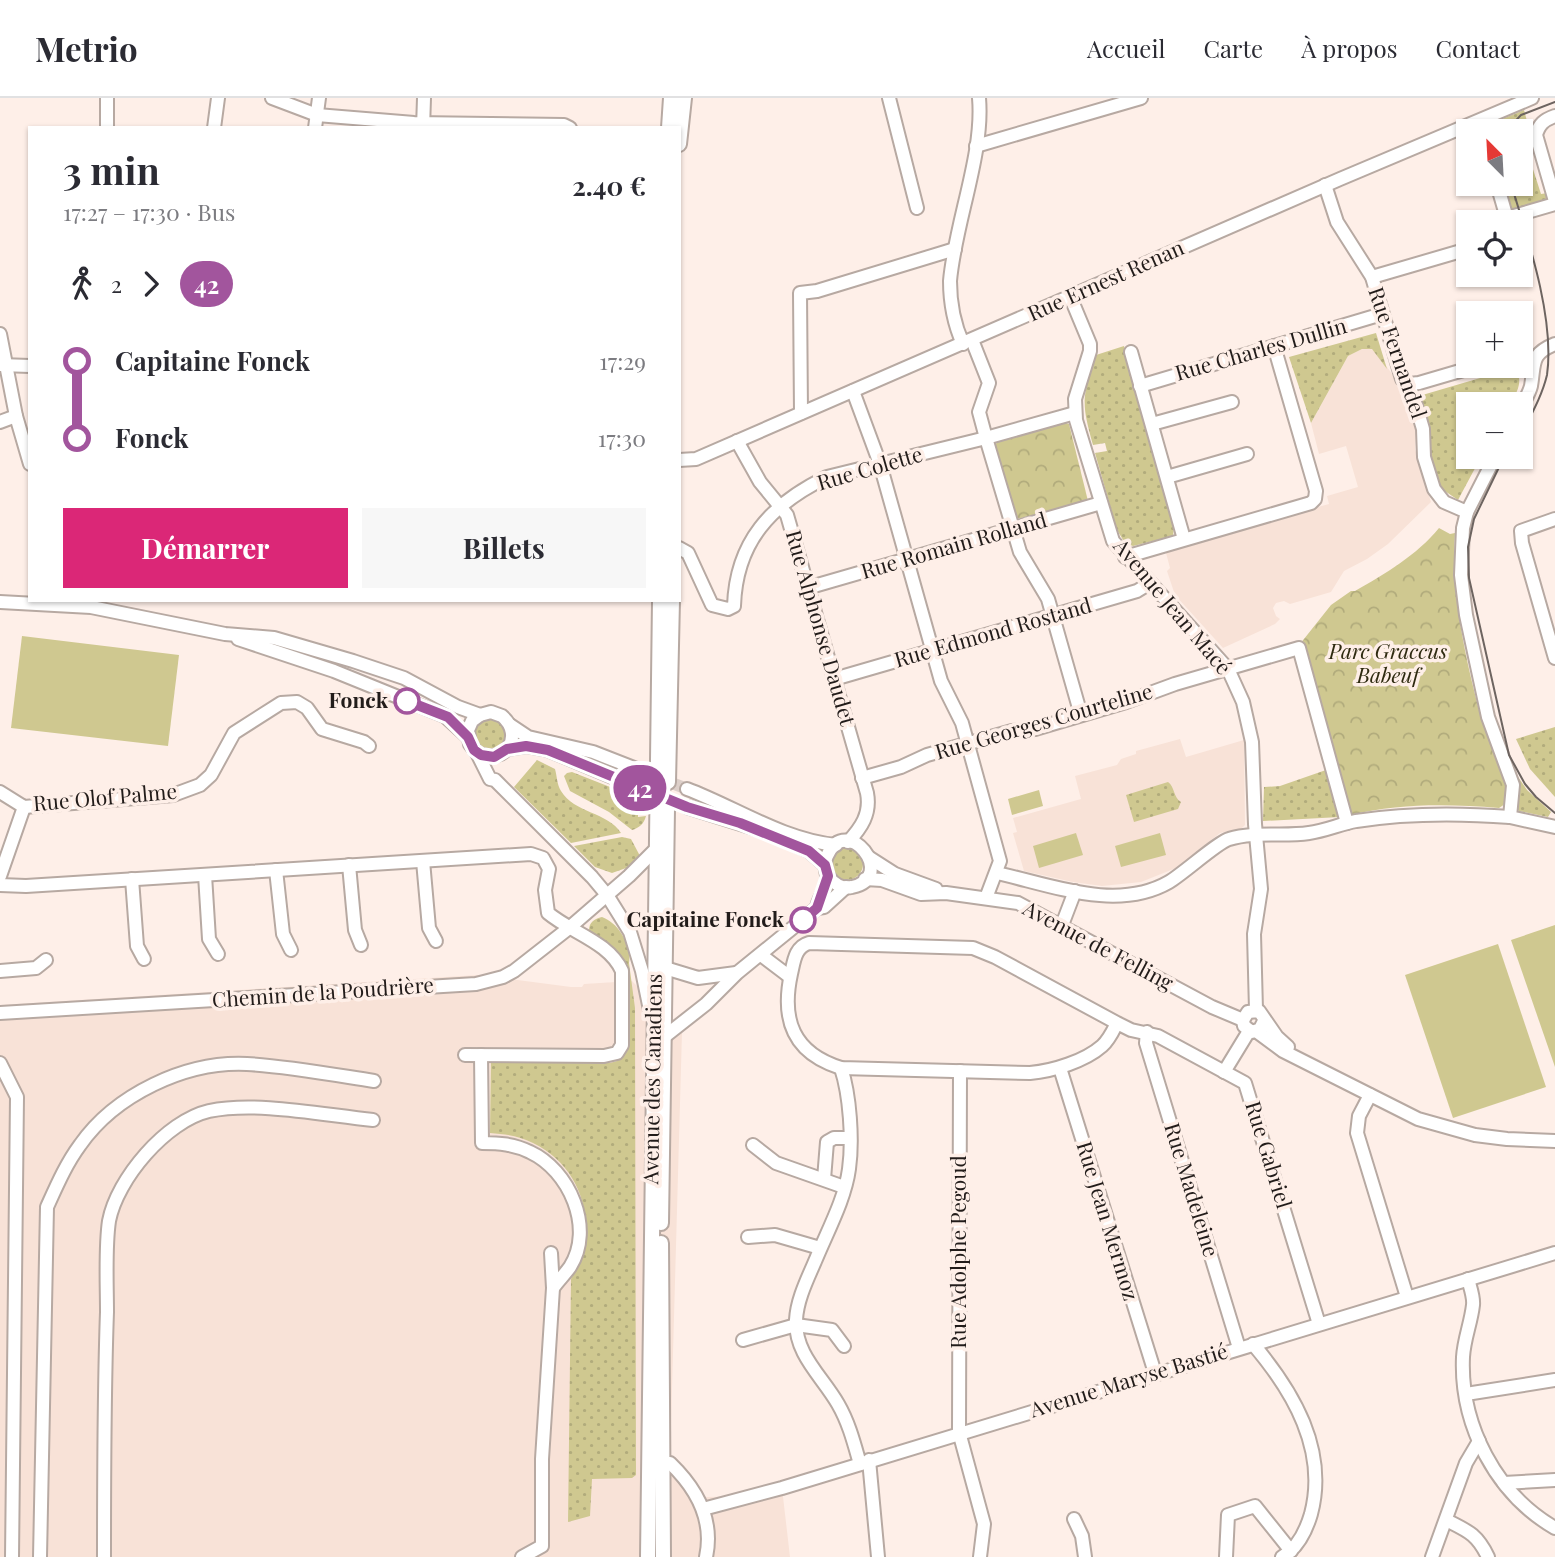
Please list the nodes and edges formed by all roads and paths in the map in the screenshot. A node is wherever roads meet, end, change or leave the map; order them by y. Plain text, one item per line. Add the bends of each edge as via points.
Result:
1 (107, 98) edge
2 (218, 98) edge
3 (272, 98) edge
4 (319, 98) edge
5 (425, 98) edge
6 (671, 98) edge
7 (684, 98) edge
8 (889, 98) edge
9 (979, 98) edge
10 (1141, 98) edge
11 (1532, 98) edge
12 (1514, 101) edge
13 (1555, 116) edge
14 (1489, 119) edge
15 (316, 121) edge
16 (424, 125) edge
17 (107, 126) edge
18 (214, 126) edge
19 (480, 126) edge
20 (669, 126) edge
21 (681, 126) edge
22 (1456, 135) edge
23 (976, 146) junction
24 (1325, 185) junction
25 (1555, 202) edge
26 (917, 208) dead end
27 (1533, 210) edge
28 (955, 248) junction
29 (1456, 252) edge
30 (1371, 277) junction
31 (1070, 296) junction
32 (1382, 314) junction
33 (0, 334) edge
34 (968, 342) junction
35 (1555, 344) edge
36 (1274, 346) junction
37 (1131, 352) dead end
38 (1533, 356) edge
39 (2, 365) edge
40 (28, 366) edge
41 (1456, 372) edge
42 (1409, 384) junction
43 (1140, 386) junction
44 (853, 391) junction
45 (1233, 402) dead end
46 (1075, 413) junction
47 (801, 414) junction
48 (16, 416) junction
49 (0, 422) edge
50 (1152, 424) junction
51 (986, 438) junction
52 (737, 442) junction
53 (1247, 454) dead end
54 (28, 457) edge
55 (681, 460) edge
56 (880, 464) junction
57 (1489, 469) edge
58 (1167, 477) junction
59 (1101, 503) junction
60 (781, 507) junction
61 (1466, 512) junction
62 (1555, 519) edge
63 (1012, 529) junction
64 (1184, 539) junction
65 (681, 549) edge
66 (1125, 557) junction
67 (907, 559) junction
68 (1150, 583) junction
69 (807, 588) junction
70 (0, 602) edge
71 (64, 602) edge
72 (660, 602) edge
73 (672, 602) edge
74 (90, 604) edge
75 (1052, 616) junction
76 (1550, 623) edge
77 (225, 634) junction
78 (933, 650) junction
79 (1555, 658) edge
80 (1228, 669) junction
81 (834, 679) junction
82 (480, 715) junction
83 (1081, 715) junction
84 (510, 725) junction
85 (468, 737) junction
86 (967, 744) junction
87 (369, 746) dead end
88 (503, 752) junction
89 (477, 753) junction
90 (639, 770) tunnel mouth
91 (862, 778) junction
92 (495, 780) junction
93 (639, 788) tunnel mouth
94 (687, 789) tunnel mouth
95 (0, 792) edge
96 (24, 807) junction
97 (687, 807) tunnel mouth
98 (1510, 817) junction
99 (1347, 823) junction
100 (1555, 827) edge
101 (861, 828) junction
102 (1256, 835) junction
103 (841, 843) junction
104 (656, 849) junction
105 (866, 853) junction
106 (423, 861) junction
107 (349, 865) junction
108 (276, 870) junction
109 (826, 870) junction
110 (997, 873) junction
111 (205, 875) junction
112 (0, 876) edge
113 (132, 879) junction
114 (865, 879) junction
115 (0, 886) edge
116 (846, 887) junction
117 (1075, 891) junction
118 (946, 893) junction
119 (987, 894) junction
120 (607, 895) junction
121 (817, 908) junction
122 (1062, 925) junction
123 (569, 928) junction
124 (436, 941) dead end
125 (361, 945) dead end
126 (291, 950) dead end
127 (218, 954) dead end
128 (761, 955) junction
129 (144, 959) dead end
130 (46, 960) dead end
131 (665, 968) junction
132 (0, 971) edge
133 (737, 973) junction
134 (790, 977) junction
135 (5, 1013) edge
136 (1254, 1022) junction
137 (1117, 1023) junction
138 (0, 1027) edge
139 (659, 1031) junction
140 (1147, 1032) junction
141 (465, 1055) dead end
142 (481, 1055) junction
143 (0, 1063) edge
144 (841, 1068) junction
145 (1060, 1068) junction
146 (960, 1071) junction
147 (1224, 1072) junction
148 (374, 1081) dead end
149 (1370, 1095) junction
150 (373, 1120) dead end
151 (849, 1138) junction
152 (1555, 1141) edge
153 (753, 1145) dead end
154 (824, 1180) junction
155 (844, 1187) junction
156 (748, 1237) dead end
157 (820, 1248) junction
158 (551, 1253) dead end
159 (1555, 1253) edge
160 (1468, 1279) junction
161 (553, 1288) junction
162 (1407, 1297) junction
163 (1320, 1324) junction
164 (796, 1325) junction
165 (743, 1340) dead end
166 (1253, 1344) junction
167 (844, 1346) dead end
168 (1239, 1348) junction
169 (1155, 1373) junction
170 (1555, 1380) edge
171 (1466, 1394) junction
172 (959, 1432) junction
173 (1479, 1441) junction
174 (864, 1462) junction
175 (655, 1464) junction
176 (1555, 1480) edge
177 (1504, 1483) junction
178 (703, 1509) junction
179 (1074, 1519) dead end
180 (1446, 1520) junction
181 (1555, 1528) edge
182 (1287, 1554) edge
183 (12, 1557) edge
184 (40, 1557) edge
185 (104, 1557) edge
186 (522, 1557) edge
187 (648, 1557) edge
188 (663, 1557) edge
189 (706, 1557) edge
190 (878, 1557) edge
191 (980, 1557) edge
192 (1086, 1557) edge
193 (1226, 1557) edge
194 (1432, 1557) edge
195 (1488, 1557) edge

1 - 17 street
2 - 18 street
3 - 15 street
4 - 15 street
5 - 16 street
6 - 20 main road
7 - 21 main road
8 - 26 street
9 - 23 street
10 - 23 street
11 - 12 street, Rue Ernest Renan
12 - 14 street, Rue Ernest Renan
13 - 25 street via 1538,126 1536,135
15 - 16 street
16 - 19 street
22 - 24 street, Rue Ernest Renan
23 - 28 street
24 - 30 street, Rue Fernandel via 1337,222
24 - 31 street, Rue Ernest Renan
25 - 27 street
28 - 34 street via 950,297 955,322
28 - 47 street via 800,293
29 - 30 street
30 - 32 street, Rue Fernandel
31 - 34 street, Rue Ernest Renan
31 - 46 street, Avenue Jean Macé via 1090,344
32 - 36 street, Rue Charles Dullin
32 - 42 street, Rue Fernandel via 1402,379
33 - 39 street
34 - 44 street, Rue Ernest Renan
34 - 51 street via 989,383 979,412
35 - 38 street
36 - 43 street, Rue Charles Dullin
36 - 64 street via 1315,499
37 - 43 street
39 - 40 street
39 - 48 street
41 - 42 street
42 - 61 street, Rue Fernandel via 1434,489 1444,502
43 - 50 street
44 - 47 street, Rue Ernest Renan
44 - 56 street
45 - 50 street
46 - 51 street, Rue Colette
46 - 59 street, Avenue Jean Macé
47 - 52 street, Rue Ernest Renan
48 - 49 street
48 - 54 street
50 - 58 street
51 - 56 street, Rue Colette
51 - 63 street
52 - 55 street, Rue Ernest Renan via 696,459
52 - 60 street, Rue Alphonse Daudet
53 - 58 street
56 - 60 street, Rue Colette via 827,477
56 - 67 street
57 - 61 street
58 - 64 street
59 - 63 street, Rue Romain Rolland
59 - 66 street, Avenue Jean Macé via 1113,541
60 - 65 street, Rue Colette via 758,530 741,558 734,606 727,610 712,605 688,552
60 - 69 street, Rue Alphonse Daudet
61 - 98 street via 1461,575 1466,615 1488,717 1513,785
62 - 76 street via 1521,531
63 - 67 street, Rue Romain Rolland
63 - 75 street
64 - 66 street
66 - 68 street, Avenue Jean Macé
67 - 69 street, Rue Romain Rolland
67 - 78 street
68 - 75 street, Rue Edmond Rostand via 1137,592
68 - 80 street, Avenue Jean Macé
69 - 81 street, Rue Alphonse Daudet
70 - 71 street
71 - 74 street
72 - 104 main road, Avenue des Canadiens
73 - 131 main road, Avenue des Canadiens
74 - 77 street
75 - 78 street, Rue Edmond Rostand
75 - 83 street
76 - 79 street
77 - 82 street via 274,638 353,661 404,678
77 - 85 street via 445,716
78 - 81 street, Rue Edmond Rostand
78 - 86 street
80 - 83 street, Rue Georges Courteline
80 - 99 street, Rue Georges Courteline via 1299,648
80 - 102 street, Avenue Jean Macé via 1239,690 1252,742
81 - 91 street, Rue Alphonse Daudet
82 - 84 street via 498,714
82 - 85 street via 471,724
83 - 86 street, Rue Georges Courteline
84 - 88 street via 512,736
84 - 90 street via 528,737 593,752
85 - 89 street
86 - 91 street, Rue Georges Courteline
86 - 110 street via 1000,861
87 - 96 street, Rue Olof Palme via 322,729 297,702 281,703 234,733 211,775 188,791
88 - 89 street via 490,757
88 - 92 street
88 - 93 street via 526,746 548,750
89 - 92 street via 490,779
91 - 101 street, Rue Alphonse Daudet via 868,802
92 - 120 street
94 - 103 street via 816,842
95 - 96 street, Rue Olof Palme
96 - 112 street
97 - 109 street via 795,844 809,851
98 - 99 street via 1407,815
98 - 100 street
99 - 102 street via 1310,833
101 - 103 street
101 - 105 street, Rue Alphonse Daudet
102 - 117 street via 1227,839 1180,875 1144,891 1104,895
102 - 136 street, Avenue Jean Macé via 1261,889 1254,934
103 - 105 street
103 - 109 street via 827,854
104 - 120 street, Chemin de la Poudrière
104 - 139 main road, Avenue des Canadiens
105 - 114 street via 870,867
105 - 118 street, Avenue de Felling via 895,874
106 - 107 street
106 - 123 street via 531,854 543,858 549,869 545,890 548,913
106 - 124 street via 429,928
107 - 108 street
107 - 125 street via 355,930
108 - 111 street
108 - 126 street via 283,934
109 - 116 street via 835,884
109 - 121 street
110 - 117 street
110 - 119 street
111 - 113 street
111 - 127 street via 209,939
113 - 115 street
113 - 129 street via 137,946
114 - 116 street
114 - 118 street, Avenue de Felling via 921,894
116 - 121 street
117 - 122 street
118 - 119 street, Avenue de Felling
119 - 122 street, Avenue de Felling via 1018,903
120 - 123 street, Chemin de la Poudrière
120 - 139 street via 630,932
121 - 128 street
122 - 136 street, Avenue de Felling via 1212,1007
123 - 135 street, Chemin de la Poudrière via 514,971 476,984
123 - 142 street via 609,951 622,971 622,1045 617,1053
128 - 133 street
128 - 134 street
130 - 132 street via 36,968
131 - 133 street via 698,978
131 - 139 main road, Avenue des Canadiens
133 - 139 street via 706,1004
134 - 137 street, Rue Gabriel via 794,958 809,943 974,948
134 - 144 street via 786,996 789,1024 801,1044 818,1059
135 - 138 street, Chemin de la Poudrière
136 - 147 street
136 - 149 street, Avenue de Felling via 1298,1057
137 - 140 street, Rue Gabriel
137 - 145 street via 1100,1048
139 - 175 main road, Avenue des Canadiens
140 - 147 street, Rue Gabriel
140 - 168 street, Rue Madeleine via 1146,1043
141 - 142 street
142 - 161 street via 482,1143 506,1143 531,1152 557,1173 580,1220 571,1265
143 - 183 street via 17,1097
144 - 146 street
144 - 151 street via 850,1104
145 - 146 street via 1030,1073
145 - 169 street, Rue Jean Mermoz
146 - 172 street, Rue Adolphe Pegoud
147 - 163 street, Rue Gabriel via 1245,1083 1248,1090
148 - 184 street via 247,1064 188,1070 162,1079 131,1099 81,1143 47,1207
149 - 152 street, Avenue de Felling via 1418,1119 1475,1135
149 - 162 street via 1359,1116 1357,1133
150 - 185 street via 247,1107 209,1111 190,1117 163,1136 122,1189 109,1220
151 - 154 street via 827,1142
151 - 155 street via 850,1168
153 - 154 street via 776,1163
154 - 155 street
155 - 157 street
156 - 157 street via 775,1235
157 - 164 street via 800,1298
158 - 161 street
159 - 160 street, Avenue Maryse Bastié
160 - 162 street, Avenue Maryse Bastié
160 - 171 street via 1474,1303 1464,1345
161 - 186 street via 542,1459 542,1546
162 - 163 street, Avenue Maryse Bastié
163 - 166 street, Avenue Maryse Bastié
164 - 165 street
164 - 167 street via 832,1330
164 - 174 street via 801,1348 837,1401
166 - 168 street, Avenue Maryse Bastié
166 - 182 street via 1279,1374 1304,1421 1313,1460 1316,1493 1307,1528
168 - 169 street, Avenue Maryse Bastié
169 - 172 street, Avenue Maryse Bastié
170 - 171 street
171 - 173 street
172 - 174 street, Avenue Maryse Bastié
172 - 191 street, Rue Adolphe Pegoud via 984,1524
173 - 177 street
173 - 180 street
174 - 178 street, Avenue Maryse Bastié
174 - 190 street
175 - 178 street via 670,1463
175 - 187 main road, Avenue des Canadiens
175 - 188 main road, Avenue des Canadiens
176 - 177 street
177 - 181 street
178 - 189 street via 709,1545
179 - 192 street
180 - 194 street
180 - 195 street via 1473,1534
182 - 193 street via 1255,1506 1228,1515

